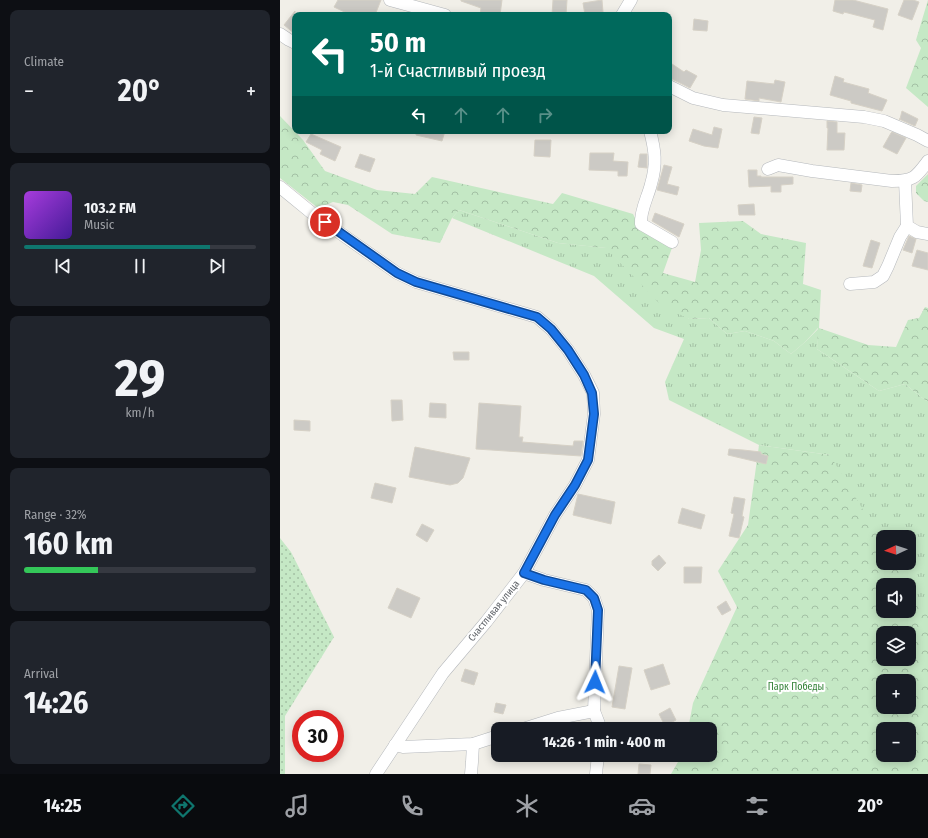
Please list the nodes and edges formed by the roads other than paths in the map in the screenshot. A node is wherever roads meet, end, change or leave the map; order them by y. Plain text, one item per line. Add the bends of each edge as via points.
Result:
1 (390, 0) edge
2 (631, 0) edge
3 (434, 12) edge
4 (624, 12) edge
5 (280, 34) edge
6 (292, 42) edge
7 (672, 88) edge
8 (651, 134) edge
9 (928, 141) edge
10 (928, 161) edge
11 (768, 169) dead end
12 (904, 181) junction
13 (280, 187) edge
14 (907, 226) junction
15 (928, 234) edge
16 (672, 242) dead end
17 (850, 284) dead end
18 (524, 573) junction
19 (594, 711) junction
20 (545, 722) edge
21 (598, 722) edge
22 (491, 738) edge
23 (395, 744) junction
24 (473, 744) junction
25 (597, 762) edge
26 (376, 774) edge
27 (470, 774) edge
28 (596, 774) edge

1 - 3 street
2 - 4 street
5 - 6 street
7 - 9 street via 693,98 723,105 864,116 884,121
8 - 16 street via 655,165 641,224
10 - 12 street via 916,176
11 - 12 street via 778,165
12 - 14 street
13 - 18 street, Счастливая улица via 313,214 397,273 416,282 537,317 551,329 584,375 592,393 594,414 588,460
14 - 15 street via 917,232
14 - 17 street via 883,276 874,282
18 - 19 street via 586,590 594,598 598,610
18 - 23 street, Счастливая улица via 443,673
19 - 20 street
19 - 21 street
22 - 24 street
23 - 24 street via 403,747
23 - 26 street, Счастливая улица
24 - 27 street
25 - 28 street

